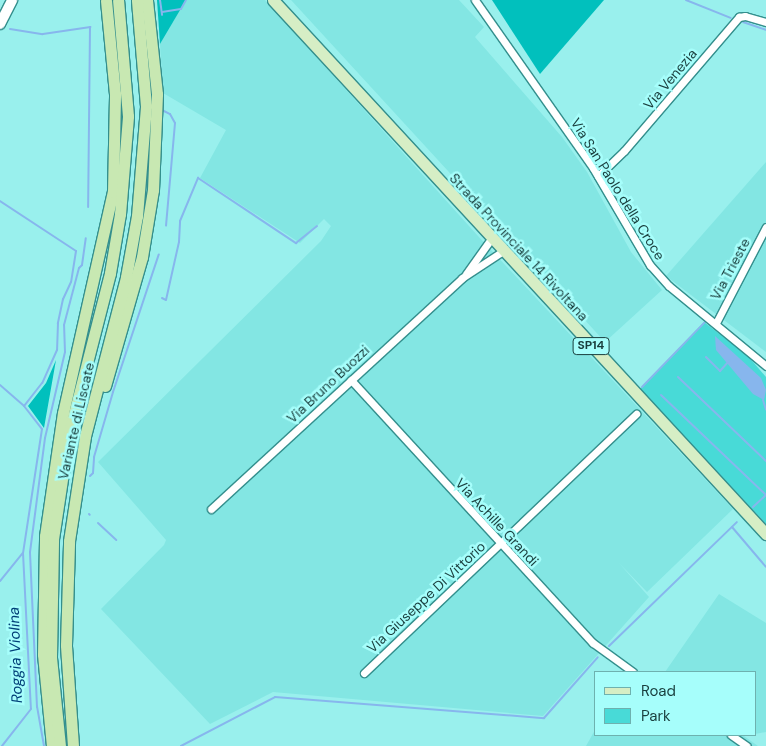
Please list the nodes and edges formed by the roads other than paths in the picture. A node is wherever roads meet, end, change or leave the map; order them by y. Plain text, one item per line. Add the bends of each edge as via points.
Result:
1 (12, 0) edge
2 (102, 0) edge
3 (106, 0) edge
4 (118, 0) edge
5 (137, 0) edge
6 (147, 0) edge
7 (273, 0) edge
8 (475, 0) edge
9 (766, 22) edge
10 (0, 24) edge
11 (114, 61) junction
12 (598, 176) junction
13 (766, 227) edge
14 (491, 239) junction
15 (503, 251) junction
16 (462, 278) junction
17 (716, 323) junction
18 (766, 366) edge
19 (351, 380) junction
20 (636, 414) dead end
21 (211, 509) dead end
22 (766, 534) edge
23 (500, 544) junction
24 (66, 614) junction
25 (632, 671) edge
26 (364, 674) dead end
27 (732, 736) edge
28 (52, 746) edge
29 (60, 746) edge
30 (73, 746) edge
31 (747, 746) edge

1 - 10 main road
2 - 11 highway
3 - 11 highway
4 - 29 highway, Variante di Liscate via 126,60 128,116 123,190 115,248 69,433 54,524 51,657
5 - 24 highway, Variante di Liscate via 146,106 140,192 131,252 77,478
6 - 24 highway via 158,117 150,212 142,257 86,457
7 - 14 main road, Strada Provinciale 14 Rivoltana / SP14
8 - 12 street, Via San Paolo della Croce
9 - 12 street, Via Venezia via 745,16 739,18 618,158
11 - 28 highway via 114,192 63,413 45,536 43,654
12 - 17 street, Via San Paolo della Croce via 650,265 669,286
13 - 17 street, Via Trieste
14 - 15 main road, Strada Provinciale 14 Rivoltana / SP14
14 - 16 street, Via Bruno Buozzi
15 - 16 street, Via Bruno Buozzi
15 - 22 main road, Strada Provinciale 14 Rivoltana / SP14
16 - 19 street, Via Bruno Buozzi
17 - 18 street, Via San Paolo della Croce
19 - 21 street, Via Bruno Buozzi
19 - 23 street, Via Achille Grandi
20 - 23 street, Via Giuseppe Di Vittorio
23 - 25 street, Via Achille Grandi via 593,643
23 - 26 street, Via Giuseppe Di Vittorio
24 - 30 highway, Variante di Liscate
27 - 31 street

